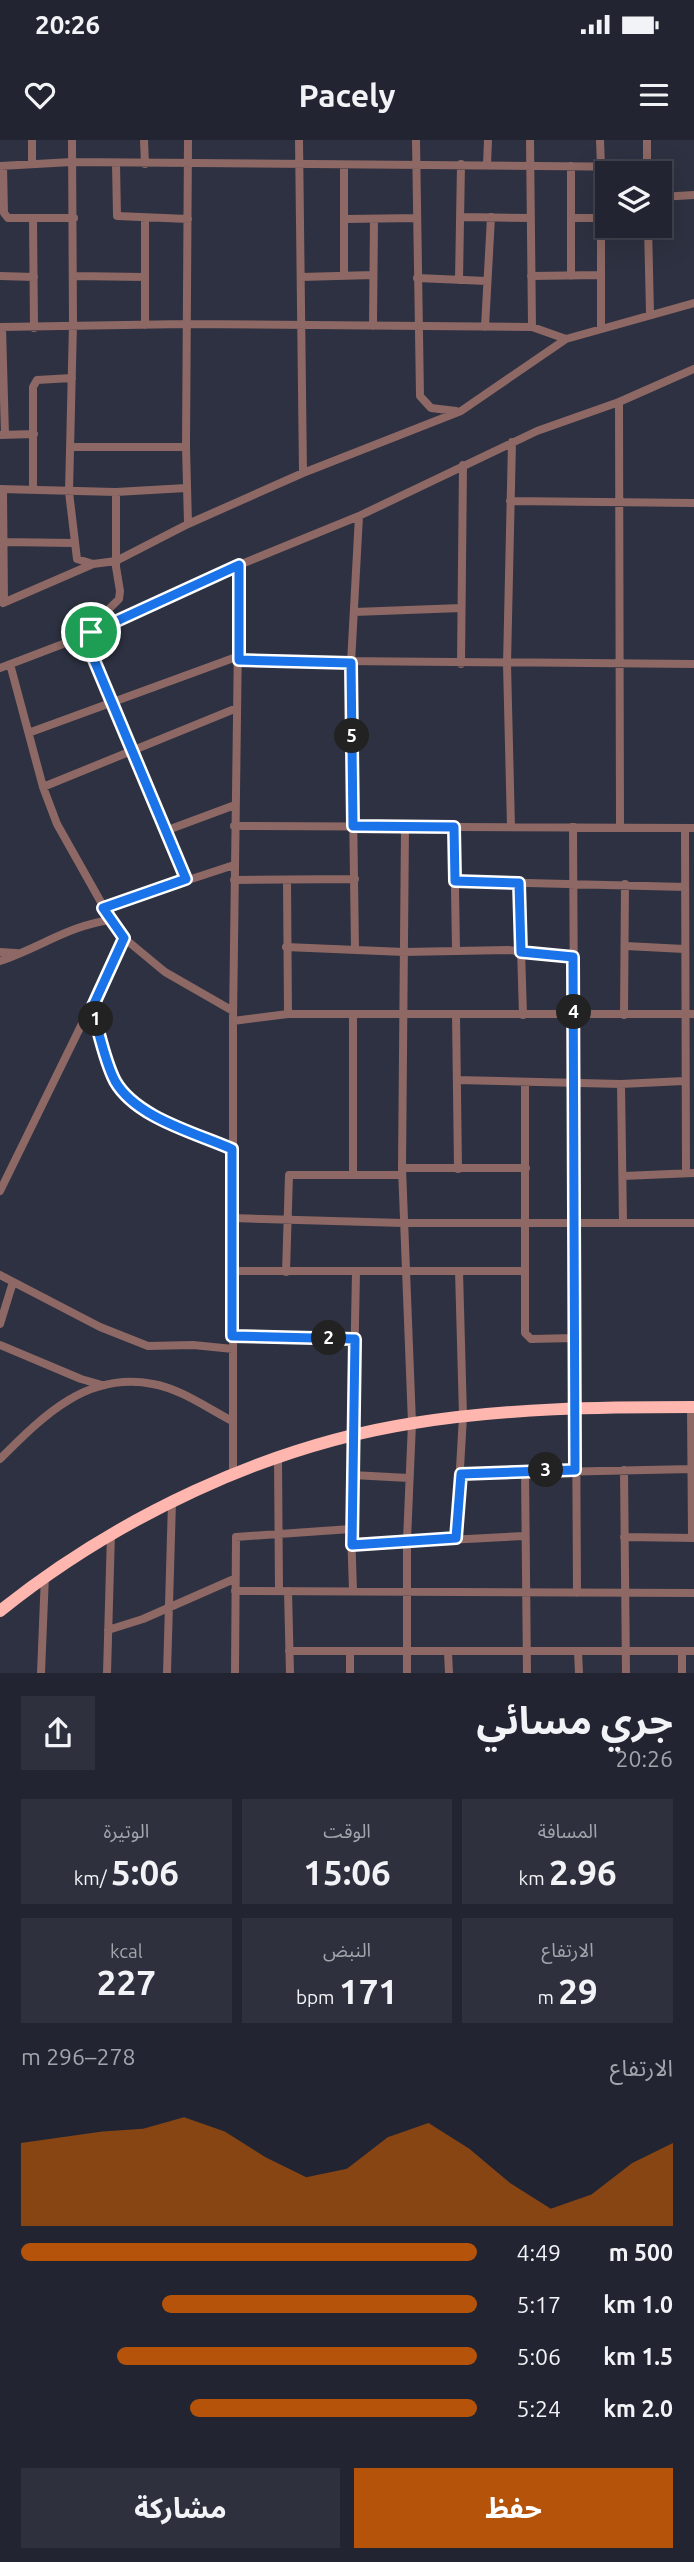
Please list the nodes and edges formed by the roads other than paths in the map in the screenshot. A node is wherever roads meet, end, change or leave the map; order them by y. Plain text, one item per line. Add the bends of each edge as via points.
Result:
1 (32, 140) edge
2 (72, 140) edge
3 (144, 140) edge
4 (188, 140) edge
5 (299, 140) edge
6 (416, 140) edge
7 (488, 140) edge
8 (530, 140) edge
9 (600, 140) edge
10 (647, 140) edge
11 (601, 161) edge
12 (647, 161) edge
13 (72, 162) junction
14 (116, 163) junction
15 (32, 164) junction
16 (145, 164) junction
17 (416, 164) junction
18 (461, 164) junction
19 (188, 165) junction
20 (299, 165) junction
21 (344, 165) junction
22 (487, 165) junction
23 (1, 166) edge
24 (530, 166) junction
25 (571, 166) junction
26 (595, 166) edge
27 (694, 195) edge
28 (672, 196) edge
29 (462, 216) junction
30 (491, 217) junction
31 (33, 218) junction
32 (74, 218) junction
33 (145, 218) junction
34 (417, 218) junction
35 (572, 218) junction
36 (188, 219) junction
37 (346, 219) junction
38 (374, 219) junction
39 (531, 219) junction
40 (595, 219) edge
41 (603, 238) edge
42 (648, 238) edge
43 (373, 275) junction
44 (601, 275) junction
45 (0, 276) edge
46 (74, 276) junction
47 (145, 276) junction
48 (344, 276) junction
49 (531, 276) junction
50 (571, 276) junction
51 (34, 277) junction
52 (301, 277) junction
53 (417, 278) junction
54 (459, 279) junction
55 (487, 281) junction
56 (694, 303) edge
57 (650, 313) junction
58 (187, 324) junction
59 (145, 325) junction
60 (302, 326) junction
61 (373, 326) junction
62 (417, 326) junction
63 (1, 327) edge
64 (485, 327) junction
65 (532, 327) junction
66 (34, 328) junction
67 (73, 328) junction
68 (601, 328) junction
69 (566, 339) junction
70 (694, 369) edge
71 (72, 378) junction
72 (620, 402) junction
73 (461, 411) junction
74 (34, 434) junction
75 (2, 435) edge
76 (512, 442) junction
77 (72, 447) junction
78 (186, 447) junction
79 (463, 465) junction
80 (303, 473) junction
81 (186, 488) junction
82 (1, 489) edge
83 (33, 489) junction
84 (69, 492) junction
85 (116, 492) junction
86 (510, 501) junction
87 (619, 502) junction
88 (694, 503) edge
89 (359, 516) junction
90 (188, 524) junction
91 (3, 542) junction
92 (74, 543) junction
93 (116, 561) junction
94 (93, 564) junction
95 (239, 565) junction
96 (2, 603) edge
97 (461, 608) junction
98 (354, 612) junction
99 (88, 634) junction
100 (239, 658) junction
101 (351, 663) junction
102 (694, 663) edge
103 (10, 664) junction
104 (461, 664) junction
105 (507, 664) junction
106 (621, 664) junction
107 (0, 668) edge
108 (111, 703) junction
109 (237, 708) junction
110 (31, 732) junction
111 (131, 751) junction
112 (43, 787) junction
113 (234, 805) junction
114 (234, 826) junction
115 (353, 826) junction
116 (405, 827) junction
117 (454, 827) junction
118 (511, 827) junction
119 (573, 827) junction
120 (620, 827) junction
121 (690, 828) edge
122 (165, 831) junction
123 (234, 865) junction
124 (186, 879) junction
125 (355, 879) junction
126 (234, 880) junction
127 (287, 880) junction
128 (455, 881) junction
129 (519, 883) junction
130 (625, 884) junction
131 (574, 885) junction
132 (685, 887) junction
133 (103, 908) junction
134 (111, 920) junction
135 (124, 938) junction
136 (626, 946) junction
137 (286, 947) junction
138 (355, 948) junction
139 (684, 949) junction
140 (456, 950) junction
141 (0, 952) edge
142 (404, 952) junction
143 (521, 952) junction
144 (23, 954) junction
145 (573, 957) junction
146 (0, 961) edge
147 (92, 1008) junction
148 (233, 1011) junction
149 (288, 1014) junction
150 (401, 1014) junction
151 (456, 1014) junction
152 (574, 1014) junction
153 (690, 1014) edge
154 (523, 1015) junction
155 (624, 1015) junction
156 (353, 1016) junction
157 (233, 1021) junction
158 (457, 1080) junction
159 (684, 1081) junction
160 (525, 1082) junction
161 (576, 1083) junction
162 (621, 1084) junction
163 (232, 1149) junction
164 (526, 1168) junction
165 (458, 1169) junction
166 (402, 1171) junction
167 (353, 1172) junction
168 (690, 1173) edge
169 (623, 1175) junction
170 (0, 1191) edge
171 (232, 1218) junction
172 (286, 1220) junction
173 (404, 1223) junction
174 (526, 1223) junction
175 (575, 1223) junction
176 (623, 1223) junction
177 (694, 1223) edge
178 (233, 1271) junction
179 (459, 1271) junction
180 (525, 1271) junction
181 (286, 1272) junction
182 (356, 1272) junction
183 (404, 1272) junction
184 (0, 1275) edge
185 (13, 1282) junction
186 (0, 1324) edge
187 (232, 1336) junction
188 (573, 1338) junction
189 (355, 1339) junction
190 (0, 1345) edge
191 (233, 1349) junction
192 (102, 1385) junction
193 (693, 1407) edge
194 (574, 1408) junction
195 (463, 1416) junction
196 (232, 1421) junction
197 (412, 1423) junction
198 (354, 1435) junction
199 (278, 1458) junction
200 (0, 1459) edge
201 (692, 1469) junction
202 (575, 1470) junction
203 (624, 1470) junction
204 (525, 1471) junction
205 (461, 1474) junction
206 (352, 1475) junction
207 (233, 1477) junction
208 (409, 1478) junction
209 (172, 1502) junction
210 (351, 1528) junction
211 (110, 1534) junction
212 (278, 1535) junction
213 (524, 1536) junction
214 (624, 1537) junction
215 (456, 1538) junction
216 (693, 1538) edge
217 (407, 1540) junction
218 (352, 1545) junction
219 (45, 1575) junction
220 (234, 1579) junction
221 (235, 1591) junction
222 (283, 1591) junction
223 (353, 1591) junction
224 (407, 1591) junction
225 (524, 1592) junction
226 (577, 1592) junction
227 (624, 1593) junction
228 (694, 1593) edge
229 (169, 1607) junction
230 (0, 1611) edge
231 (108, 1630) junction
232 (289, 1651) junction
233 (407, 1651) junction
234 (448, 1651) junction
235 (526, 1651) junction
236 (578, 1651) junction
237 (694, 1651) edge
238 (350, 1652) junction
239 (626, 1652) junction
240 (682, 1652) junction
241 (41, 1673) edge
242 (107, 1673) edge
243 (167, 1673) edge
244 (235, 1673) edge
245 (290, 1673) edge
246 (350, 1673) edge
247 (407, 1673) edge
248 (449, 1673) edge
249 (527, 1673) edge
250 (579, 1673) edge
251 (626, 1673) edge
252 (682, 1673) edge

1 - 15 street
2 - 13 street
3 - 16 street
4 - 19 street
5 - 20 street
6 - 17 street
7 - 22 street
8 - 24 street
9 - 11 street
10 - 12 street
13 - 14 street
13 - 15 street
13 - 32 street
14 - 16 street
14 - 33 street via 117,216
15 - 23 street
16 - 19 street
17 - 18 street
17 - 21 street
17 - 34 street
18 - 22 street
18 - 29 street
19 - 20 street
19 - 36 street
20 - 21 street
20 - 52 street
21 - 37 street
22 - 24 street
23 - 31 street via 5,216
24 - 25 street
24 - 39 street
25 - 26 street
25 - 35 street
27 - 28 street
29 - 30 street
29 - 54 street
30 - 39 street
30 - 55 street
31 - 32 street
31 - 51 street
32 - 46 street
33 - 36 street
33 - 47 street
34 - 38 street
34 - 53 street
35 - 40 street
35 - 50 street
36 - 58 street
37 - 38 street
37 - 48 street
38 - 43 street
39 - 49 street
41 - 44 street
42 - 57 street
43 - 48 street
43 - 61 street
44 - 50 street
44 - 68 street
45 - 51 street
46 - 47 street
46 - 67 street
47 - 59 street
48 - 52 street
49 - 50 street
49 - 65 street
51 - 66 street
52 - 60 street
53 - 54 street
53 - 62 street
54 - 55 street
55 - 64 street
56 - 57 street
57 - 68 street
58 - 59 street
58 - 60 street
58 - 78 street
59 - 67 street
60 - 61 street
60 - 80 street
61 - 62 street
62 - 64 street
62 - 73 street via 420,396 431,408
63 - 66 street
63 - 75 street
64 - 65 street
65 - 69 street
66 - 67 street
67 - 71 street
68 - 69 street
69 - 73 street
70 - 72 street
71 - 74 street via 34,383
71 - 77 street
72 - 76 street
72 - 87 street
73 - 80 street
74 - 75 street
74 - 83 street
76 - 79 street
76 - 86 street
77 - 78 street
77 - 84 street
78 - 81 street
79 - 89 street
79 - 97 street
80 - 90 street
81 - 85 street
81 - 90 street
82 - 83 street
82 - 91 street
83 - 84 street
84 - 85 street
84 - 92 street
85 - 93 street
86 - 87 street
86 - 105 street
87 - 88 street
87 - 106 street
89 - 95 street
89 - 98 street
90 - 93 street
91 - 92 street
91 - 96 street
92 - 94 street via 77,559
93 - 94 street
93 - 99 street via 119,599
94 - 96 street
95 - 99 street
95 - 100 street
97 - 98 street
97 - 104 street
98 - 101 street
99 - 103 street
99 - 108 street
100 - 101 street
100 - 108 street
100 - 109 street
101 - 104 street
101 - 115 street
102 - 106 street
103 - 107 street
103 - 110 street
104 - 105 street
105 - 106 street
105 - 118 street
106 - 120 street
108 - 110 street
108 - 111 street
109 - 111 street
109 - 113 street
110 - 112 street
111 - 112 street
111 - 122 street
112 - 133 street via 57,824
113 - 114 street
113 - 122 street
114 - 115 street
114 - 123 street
115 - 116 street
115 - 125 street
116 - 117 street
116 - 142 street
117 - 118 street
117 - 128 street
118 - 119 street
119 - 120 street
119 - 131 street
120 - 121 street
121 - 132 street
122 - 124 street
123 - 124 street
123 - 126 street
124 - 133 street
125 - 127 street
125 - 138 street
126 - 127 street
126 - 148 street
127 - 137 street
128 - 129 street
128 - 140 street
129 - 131 street
129 - 143 street
130 - 131 street
130 - 132 street
130 - 136 street
131 - 145 street
132 - 139 street
133 - 134 street
134 - 135 street
134 - 144 street via 73,927
135 - 147 street
135 - 148 street via 165,972
136 - 139 street
136 - 155 street
137 - 138 street
137 - 149 street
138 - 142 street
139 - 153 street
140 - 142 street
140 - 143 street
141 - 144 street
142 - 150 street
143 - 145 street
143 - 154 street
144 - 146 street
145 - 152 street
147 - 163 street via 115,1081 131,1100
147 - 170 street
148 - 157 street
149 - 156 street
149 - 157 street
150 - 151 street
150 - 156 street
150 - 166 street
151 - 154 street
151 - 158 street
152 - 154 street
152 - 155 street
152 - 161 street
153 - 155 street
153 - 159 street
156 - 167 street
157 - 163 street
158 - 160 street
158 - 165 street
159 - 162 street
159 - 168 street
160 - 161 street
160 - 164 street
161 - 162 street
161 - 175 street
162 - 169 street
163 - 171 street
164 - 165 street
164 - 174 street
165 - 166 street
166 - 167 street
166 - 173 street
167 - 172 street via 289,1175
168 - 169 street
169 - 176 street
171 - 172 street
171 - 178 street
172 - 173 street
172 - 181 street
173 - 174 street
173 - 183 street
174 - 175 street
174 - 180 street
175 - 176 street
175 - 188 street
176 - 177 street
178 - 181 street
178 - 187 street
179 - 180 street
179 - 183 street
179 - 195 street
180 - 188 street via 527,1337
181 - 182 street
182 - 183 street
182 - 189 street
183 - 197 street
184 - 185 street
185 - 186 street
185 - 191 street via 148,1346
187 - 189 street
187 - 191 street
188 - 194 street
189 - 198 street
190 - 192 street
191 - 196 street
192 - 196 street via 153,1384
192 - 200 street via 66,1398
193 - 194 highway
193 - 201 street
194 - 195 highway
194 - 202 street
195 - 197 highway
195 - 205 street
196 - 207 street
197 - 198 highway
197 - 208 street
198 - 199 highway
198 - 206 street
199 - 207 highway
199 - 212 street
201 - 203 street
201 - 216 street
202 - 203 street
202 - 204 street
202 - 226 street
203 - 214 street
204 - 205 street
204 - 213 street
205 - 215 street
206 - 208 street
206 - 210 street
207 - 209 highway
208 - 217 street
209 - 211 highway
209 - 229 street
210 - 212 street
210 - 218 street
211 - 219 highway
211 - 231 street
212 - 220 street via 236,1537
212 - 222 street
213 - 215 street
213 - 225 street
214 - 216 street
214 - 227 street
215 - 217 street
217 - 218 street
217 - 224 street
218 - 223 street
219 - 230 highway
219 - 241 street
220 - 221 street
220 - 229 street
221 - 222 street
221 - 244 street
222 - 223 street
222 - 232 street
223 - 224 street
224 - 225 street
224 - 233 street
225 - 226 street
225 - 235 street
226 - 227 street
227 - 228 street
227 - 239 street
229 - 231 street
229 - 243 street
231 - 242 street
232 - 238 street
232 - 245 street
233 - 234 street
233 - 238 street
233 - 247 street
234 - 235 street
234 - 248 street
235 - 236 street
235 - 249 street
236 - 239 street
236 - 250 street
237 - 240 street
238 - 246 street
239 - 240 street
239 - 251 street
240 - 252 street

